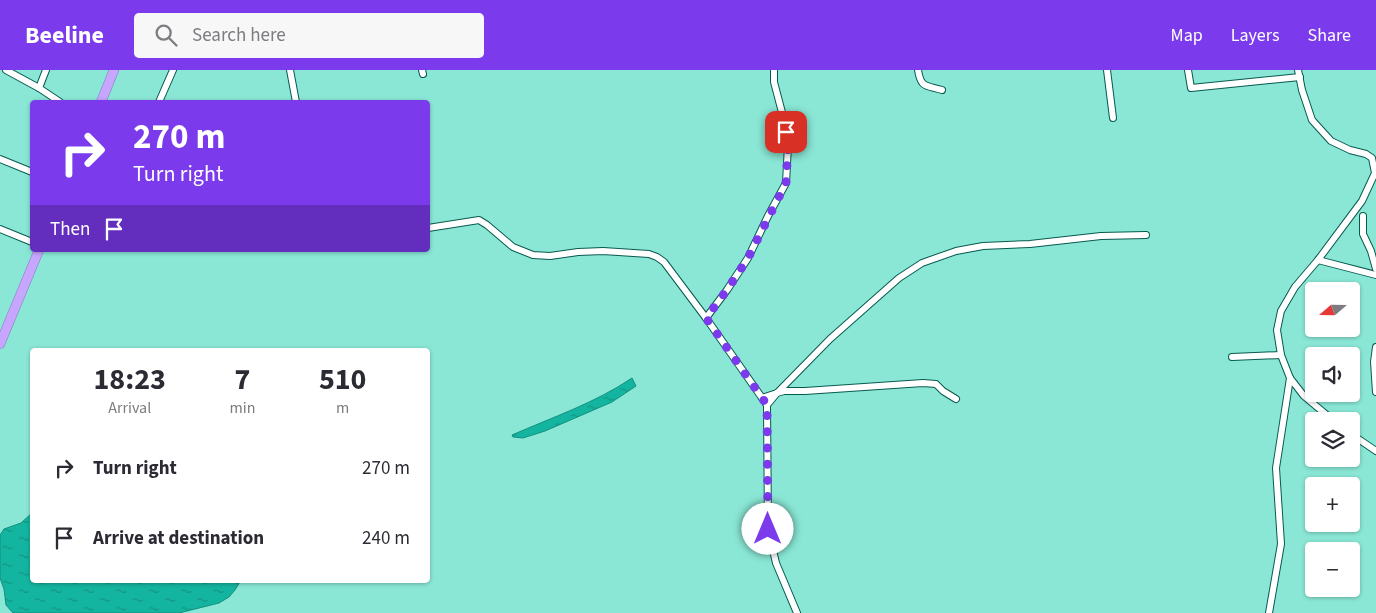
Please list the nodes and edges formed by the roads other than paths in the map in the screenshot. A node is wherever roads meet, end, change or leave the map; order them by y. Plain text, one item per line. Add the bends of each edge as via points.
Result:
1 (6, 70) edge
2 (46, 70) edge
3 (114, 70) edge
4 (173, 70) edge
5 (290, 70) edge
6 (774, 70) edge
7 (918, 70) edge
8 (1107, 70) edge
9 (1188, 70) edge
10 (1299, 74) edge
11 (38, 88) junction
12 (942, 90) dead end
13 (57, 100) edge
14 (102, 100) edge
15 (160, 100) edge
16 (296, 100) edge
17 (1113, 118) dead end
18 (1374, 155) edge
19 (0, 160) edge
20 (30, 171) edge
21 (1363, 216) dead end
22 (430, 228) edge
23 (0, 229) edge
24 (1146, 235) dead end
25 (30, 241) edge
26 (38, 252) edge
27 (1318, 260) junction
28 (1376, 270) edge
29 (1376, 274) edge
30 (706, 318) junction
31 (0, 342) edge
32 (1376, 346) edge
33 (1281, 355) junction
34 (1232, 357) dead end
35 (1290, 378) junction
36 (1376, 392) edge
37 (777, 393) junction
38 (762, 398) junction
39 (956, 398) dead end
40 (767, 405) junction
41 (1323, 412) edge
42 (1360, 440) edge
43 (1376, 451) edge
44 (798, 613) edge
45 (1269, 613) edge

1 - 11 street
2 - 11 street
3 - 14 highway
4 - 15 street
5 - 16 street
6 - 30 street via 788,144 786,183 748,258
7 - 12 street via 924,85
8 - 17 street
9 - 10 street via 1192,88
10 - 18 street via 1312,120 1331,141 1350,150
11 - 13 street
18 - 27 street via 1375,173 1362,201
19 - 20 street
21 - 28 street via 1363,234
22 - 30 street via 479,220 513,247 533,255 603,251 650,254 664,262
23 - 25 street
24 - 37 street via 983,246 922,263 899,278
26 - 31 highway
27 - 29 street
27 - 33 street via 1295,287 1281,311 1276,330
30 - 38 street
32 - 36 street
33 - 34 street
33 - 35 street
35 - 41 street via 1304,396
35 - 45 street via 1276,468 1281,544
37 - 38 street
37 - 39 street via 923,383 936,384
37 - 40 street
38 - 40 street
40 - 44 street via 768,529 776,563
42 - 43 street

